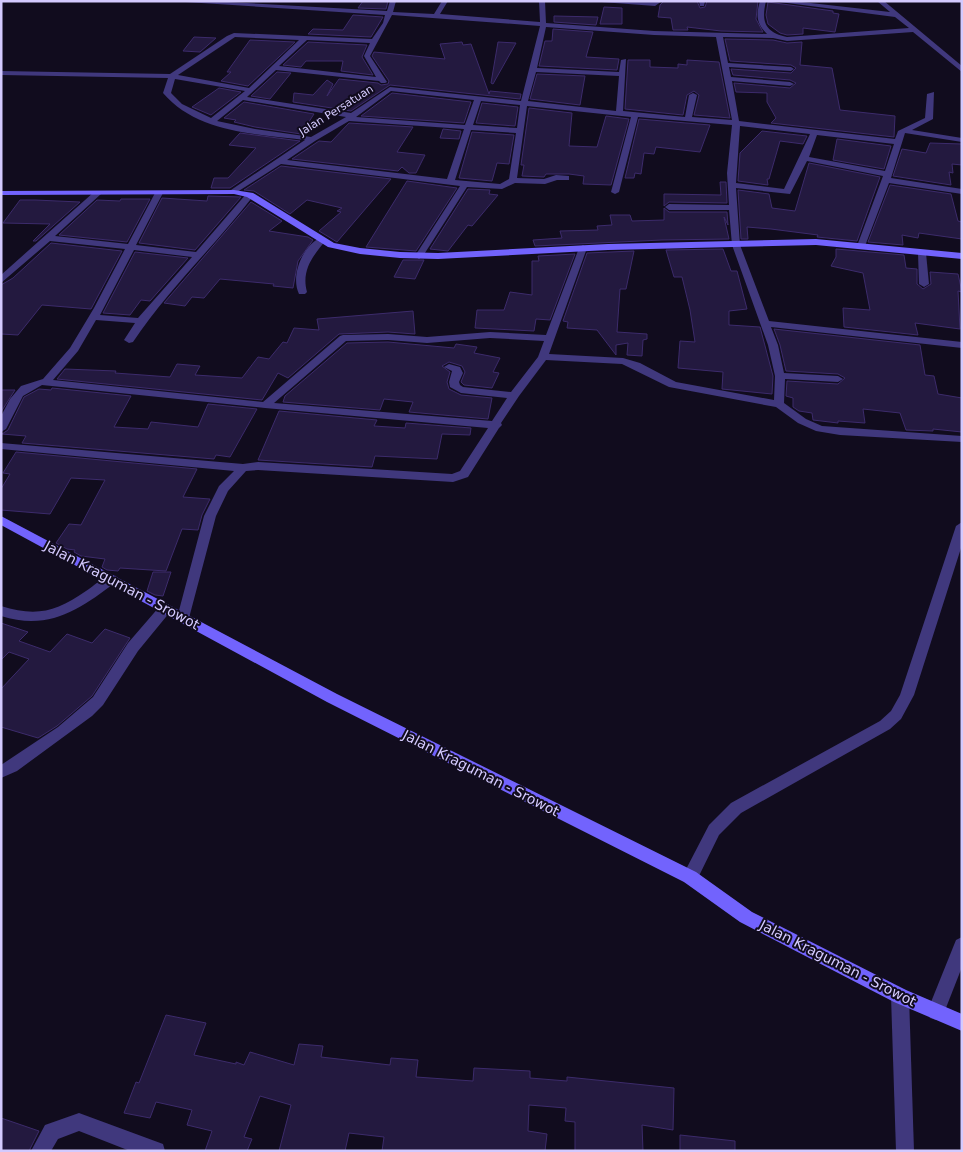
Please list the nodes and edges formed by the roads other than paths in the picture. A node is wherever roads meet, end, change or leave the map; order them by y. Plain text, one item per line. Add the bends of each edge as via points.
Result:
1 (172, 1) edge
2 (394, 1) edge
3 (444, 1) edge
4 (542, 1) edge
5 (591, 1) edge
6 (659, 1) edge
7 (762, 1) edge
8 (775, 1) edge
9 (880, 1) edge
10 (436, 16) junction
11 (896, 16) junction
12 (387, 19) junction
13 (543, 23) junction
14 (915, 30) junction
15 (772, 36) junction
16 (305, 38) junction
17 (720, 40) junction
18 (374, 41) junction
19 (624, 60) dead end
20 (725, 64) junction
21 (275, 68) junction
22 (790, 69) dead end
23 (532, 70) junction
24 (962, 70) edge
25 (1, 73) edge
26 (622, 74) junction
27 (172, 76) junction
28 (379, 79) junction
29 (727, 80) junction
30 (790, 84) dead end
31 (390, 89) junction
32 (251, 90) junction
33 (693, 94) dead end
34 (931, 94) dead end
35 (242, 98) junction
36 (478, 98) junction
37 (524, 103) junction
38 (619, 113) junction
39 (635, 115) junction
40 (350, 117) junction
41 (688, 120) junction
42 (212, 121) junction
43 (736, 123) junction
44 (469, 128) junction
45 (520, 131) junction
46 (904, 131) junction
47 (814, 133) junction
48 (312, 139) junction
49 (962, 140) edge
50 (897, 142) junction
51 (804, 158) junction
52 (278, 161) junction
53 (887, 177) junction
54 (566, 178) dead end
55 (513, 180) junction
56 (450, 182) junction
57 (465, 184) junction
58 (731, 185) junction
59 (234, 192) junction
60 (615, 192) dead end
61 (962, 192) edge
62 (1, 193) edge
63 (159, 193) junction
64 (97, 194) junction
65 (250, 195) junction
66 (669, 207) dead end
67 (733, 208) junction
68 (48, 238) junction
69 (322, 240) junction
70 (736, 245) junction
71 (861, 246) junction
72 (131, 247) junction
73 (583, 248) junction
74 (922, 253) junction
75 (200, 255) junction
76 (419, 256) junction
77 (962, 256) edge
78 (1, 280) edge
79 (924, 284) dead end
80 (302, 292) dead end
81 (93, 317) junction
82 (141, 321) junction
83 (765, 323) junction
84 (550, 338) junction
85 (128, 340) dead end
86 (962, 345) edge
87 (542, 357) junction
88 (449, 367) dead end
89 (780, 376) junction
90 (838, 379) dead end
91 (46, 382) junction
92 (514, 395) junction
93 (779, 404) junction
94 (266, 405) junction
95 (497, 425) junction
96 (1, 429) edge
97 (962, 439) edge
98 (1, 446) edge
99 (243, 468) junction
100 (1, 520) edge
101 (962, 526) edge
102 (112, 579) junction
103 (165, 609) junction
104 (1, 611) edge
105 (183, 618) junction
106 (1, 772) edge
107 (690, 877) junction
108 (962, 945) edge
109 (892, 992) junction
110 (936, 1012) junction
111 (962, 1023) edge
112 (40, 1151) edge
113 (156, 1151) edge
114 (905, 1151) edge

1 - 12 street
2 - 12 street, Jalan Persatuan
3 - 10 street
4 - 13 street
5 - 6 street via 655,4
7 - 15 street via 759,20
8 - 11 street
9 - 11 street
10 - 12 street
10 - 13 street
11 - 14 street
12 - 18 street, Jalan Persatuan
13 - 17 street
13 - 23 street
14 - 15 street via 794,39
14 - 24 street
15 - 17 street
16 - 18 street
16 - 21 street
16 - 27 street via 234,35
17 - 20 street
18 - 28 street, Jalan Persatuan via 366,56
19 - 26 street
20 - 22 street
20 - 29 street
21 - 28 street
21 - 32 street
23 - 26 street
23 - 37 street
25 - 27 street
26 - 38 street
27 - 32 street
27 - 42 street via 167,93 174,102
28 - 31 street, Jalan Persatuan
29 - 30 street
29 - 43 street
31 - 36 street
31 - 40 street, Jalan Persatuan
32 - 35 street
33 - 41 street
34 - 46 street via 929,119
35 - 40 street
35 - 42 street
36 - 37 street
36 - 44 street
37 - 38 street
37 - 45 street
38 - 39 street
39 - 41 street
39 - 60 street
40 - 44 street
40 - 48 street, Jalan Persatuan
41 - 43 street
42 - 48 street
43 - 47 street
43 - 58 street
44 - 45 street
44 - 56 street
45 - 55 street
46 - 49 street
46 - 50 street
47 - 50 street
47 - 51 street
48 - 52 street, Jalan Persatuan
50 - 53 street
51 - 53 street
51 - 58 street via 786,193
52 - 56 street
52 - 59 street, Jalan Persatuan
53 - 61 street
53 - 71 street
54 - 55 street via 545,182
55 - 57 street via 502,187
56 - 57 street
57 - 76 street
58 - 67 street
59 - 63 street
59 - 65 street
62 - 64 street
63 - 64 street
63 - 72 street
64 - 68 street
65 - 69 street
65 - 75 street
66 - 67 street
67 - 70 street
68 - 72 street
68 - 78 street
69 - 76 street via 349,250
69 - 80 street via 316,244 300,272 298,283
70 - 71 street via 816,242
70 - 73 street
70 - 83 street
71 - 74 street
72 - 75 street
72 - 81 street
73 - 76 street
73 - 84 street
74 - 77 street
74 - 79 street
75 - 82 street
81 - 82 street
81 - 91 street via 74,349
82 - 85 street
83 - 86 street
83 - 89 street
84 - 87 street
84 - 94 street via 490,335 427,340 343,338
87 - 92 street
87 - 93 street via 622,361 673,385
88 - 92 street via 456,369 455,387 461,390
89 - 90 street
89 - 93 street
91 - 94 street
91 - 96 street via 28,385 19,393
92 - 95 street
93 - 97 street via 802,421 820,429
94 - 95 street
95 - 99 street via 464,474 454,478 258,466
98 - 99 street
99 - 105 street via 223,489 210,516
100 - 102 street, Jalan Kraguman - Srowot
101 - 107 street via 907,695 896,715 886,725 736,808 714,830
102 - 103 street, Jalan Kraguman - Srowot
102 - 104 street via 86,598 51,616 31,618
103 - 105 street, Jalan Kraguman - Srowot
103 - 106 street via 133,647 98,701 87,712 12,768
105 - 107 street, Jalan Kraguman - Srowot via 332,698
107 - 109 street, Jalan Kraguman - Srowot via 746,917
108 - 110 street
109 - 110 street, Jalan Kraguman - Srowot
109 - 114 street
110 - 111 street, Jalan Kraguman - Srowot
112 - 113 street via 52,1132 80,1122

